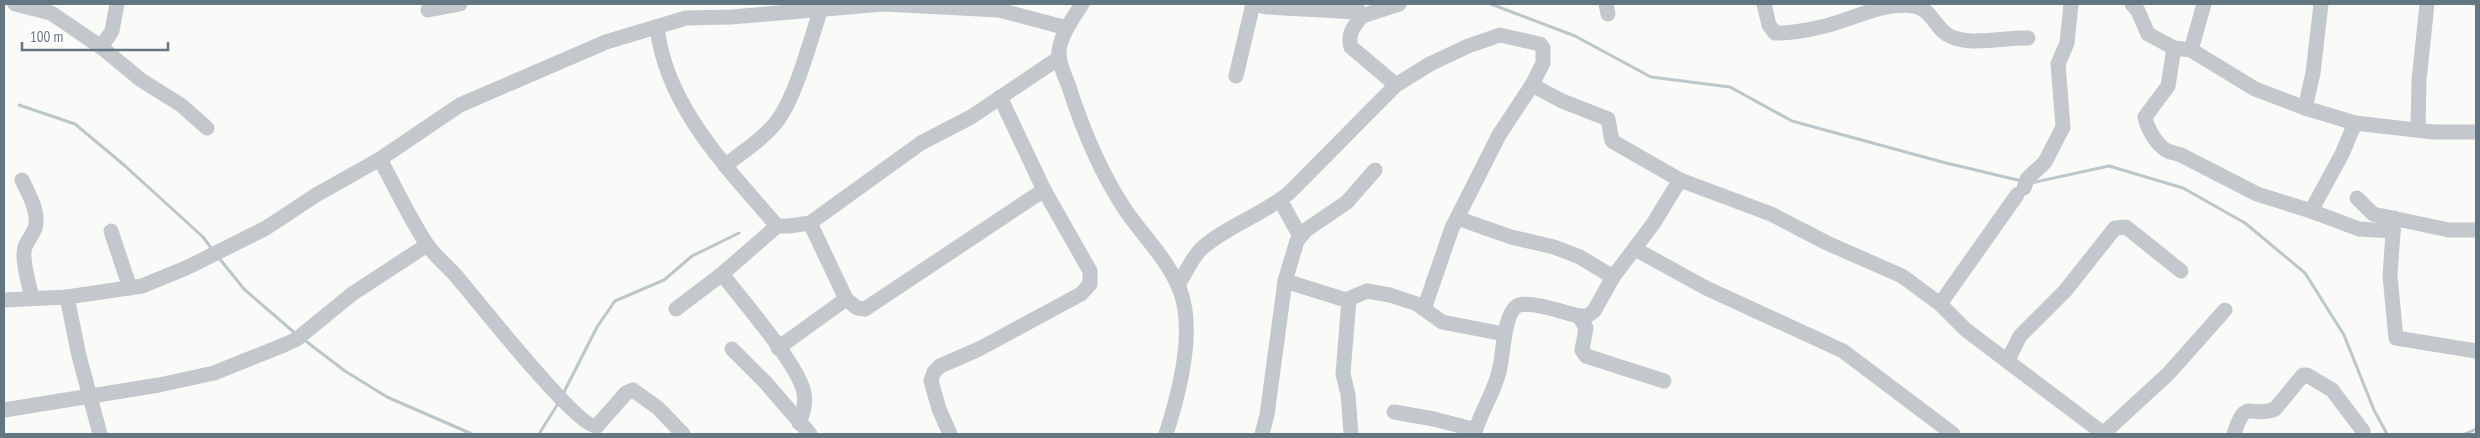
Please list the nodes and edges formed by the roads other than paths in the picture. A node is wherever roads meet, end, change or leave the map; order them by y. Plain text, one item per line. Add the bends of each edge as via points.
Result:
1 (15, 4) edge
2 (460, 4) edge
3 (1082, 4) edge
4 (1254, 4) edge
5 (1399, 4) edge
6 (1764, 4) edge
7 (2071, 4) edge
8 (2132, 4) edge
9 (2204, 4) edge
10 (2320, 4) edge
11 (2427, 4) edge
12 (113, 5) edge
13 (946, 5) edge
14 (792, 8) edge
15 (821, 8) junction
16 (428, 10) dead end
17 (1358, 10) edge
18 (658, 27) junction
19 (1067, 28) junction
20 (2028, 38) dead end
21 (101, 47) junction
22 (2174, 48) junction
23 (2191, 50) junction
24 (1059, 58) junction
25 (1236, 76) dead end
26 (1396, 85) junction
27 (1532, 85) junction
28 (1000, 96) junction
29 (2305, 108) junction
30 (2355, 123) junction
31 (207, 128) dead end
32 (2418, 130) junction
33 (2476, 132) edge
34 (380, 159) junction
35 (725, 166) junction
36 (1375, 170) dead end
37 (22, 180) dead end
38 (1680, 180) junction
39 (1044, 190) junction
40 (2357, 198) dead end
41 (1280, 200) junction
42 (2311, 211) junction
43 (1457, 218) junction
44 (810, 223) junction
45 (2393, 225) junction
46 (777, 226) junction
47 (2476, 230) edge
48 (111, 231) dead end
49 (1300, 236) junction
50 (427, 245) junction
51 (1635, 249) junction
52 (2181, 271) dead end
53 (722, 274) junction
54 (1613, 277) junction
55 (1285, 281) junction
56 (1178, 285) junction
57 (130, 288) junction
58 (67, 297) junction
59 (32, 298) junction
60 (846, 299) junction
61 (1349, 299) junction
62 (4, 300) edge
63 (1940, 304) junction
64 (676, 309) dead end
65 (1424, 309) junction
66 (2225, 310) dead end
67 (1579, 316) junction
68 (1504, 334) junction
69 (732, 348) dead end
70 (778, 348) junction
71 (2476, 351) edge
72 (2008, 360) junction
73 (1664, 381) dead end
74 (91, 396) junction
75 (4, 410) edge
76 (1394, 412) dead end
77 (804, 429) edge
78 (1167, 430) edge
79 (2093, 431) edge
80 (2364, 431) dead end
81 (1475, 432) edge
82 (100, 434) edge
83 (682, 434) edge
84 (950, 434) edge
85 (1182, 434) edge
86 (1262, 434) edge
87 (1351, 434) edge
88 (1953, 434) edge
89 (2234, 434) edge

1 - 21 street via 51,13
2 - 16 street
3 - 19 street
4 - 17 street
4 - 25 street
5 - 17 street
6 - 20 street via 1769,25 1775,33 1822,27 1860,14 1904,5 1929,12 1938,26 1953,37 1985,41
7 - 63 street via 2067,43 2058,64 2063,127 2045,162 2027,180
8 - 22 street via 2148,34
9 - 23 street
10 - 29 street via 2313,73
11 - 32 street via 2419,80
12 - 21 street via 112,31
13 - 15 street via 883,4
13 - 19 street via 999,10
14 - 15 street
14 - 18 street via 686,18
15 - 35 street via 780,118
17 - 26 street via 1351,30 1350,47
18 - 34 street via 606,42 460,105
18 - 35 street via 673,89
19 - 24 street
21 - 31 street
22 - 23 street
22 - 42 street via 2168,86 2145,116 2150,130 2163,148 2256,194
23 - 29 street via 2255,89
24 - 28 street
24 - 56 street via 1086,135 1107,180 1126,211 1167,264
26 - 27 street via 1430,64 1500,35 1531,40 1543,48 1543,63
26 - 41 street
27 - 38 street via 1562,101 1608,118 1612,141
27 - 43 street via 1499,135
28 - 39 street
28 - 44 street via 971,117 921,143
29 - 30 street
30 - 32 street
30 - 42 street
32 - 33 street
34 - 50 street
34 - 57 street via 266,228 186,268
35 - 46 street
36 - 49 street via 1347,202
37 - 59 street via 35,216 35,228 26,241 24,256
38 - 51 street
38 - 63 street via 1771,214 1826,243 1886,268
39 - 60 street via 872,306 857,308
39 - 84 street via 1090,272 1090,284 1081,294 1060,306 940,366 934,372 931,381
40 - 45 street via 2373,214
41 - 49 street
41 - 56 street via 1232,227 1200,250
42 - 45 street via 2359,230
43 - 54 street via 1511,237 1554,246
43 - 65 street
44 - 46 street
44 - 60 street
45 - 47 street
45 - 71 street via 2390,276 2396,338
46 - 53 street
48 - 57 street
49 - 55 street
50 - 74 street via 352,294 302,335 214,372
50 - 83 street via 555,392 589,424 601,423 626,393 633,390 658,408
51 - 54 street
51 - 88 street via 1706,288 1843,351
52 - 72 street via 2126,226 2115,228 2065,291 2020,336
53 - 64 street
53 - 70 street
54 - 67 street via 1594,311 1587,316
55 - 61 street
55 - 86 street
56 - 78 street via 1186,320 1180,387
57 - 58 street
58 - 59 street
58 - 74 street via 78,356
59 - 62 street
60 - 70 street
61 - 65 street via 1371,291
61 - 87 street via 1343,374
63 - 72 street via 1966,330
65 - 68 street via 1442,322
66 - 79 street via 2168,374 2106,431
67 - 68 street via 1520,305 1513,309
67 - 73 street via 1586,328 1582,350 1586,356
68 - 81 street via 1494,391
69 - 77 street
70 - 77 street via 804,392
72 - 79 street via 2091,423
74 - 75 street
74 - 82 street
76 - 81 street via 1434,419
78 - 85 street
80 - 89 street via 2332,390 2303,375 2275,408 2246,411 2240,416

